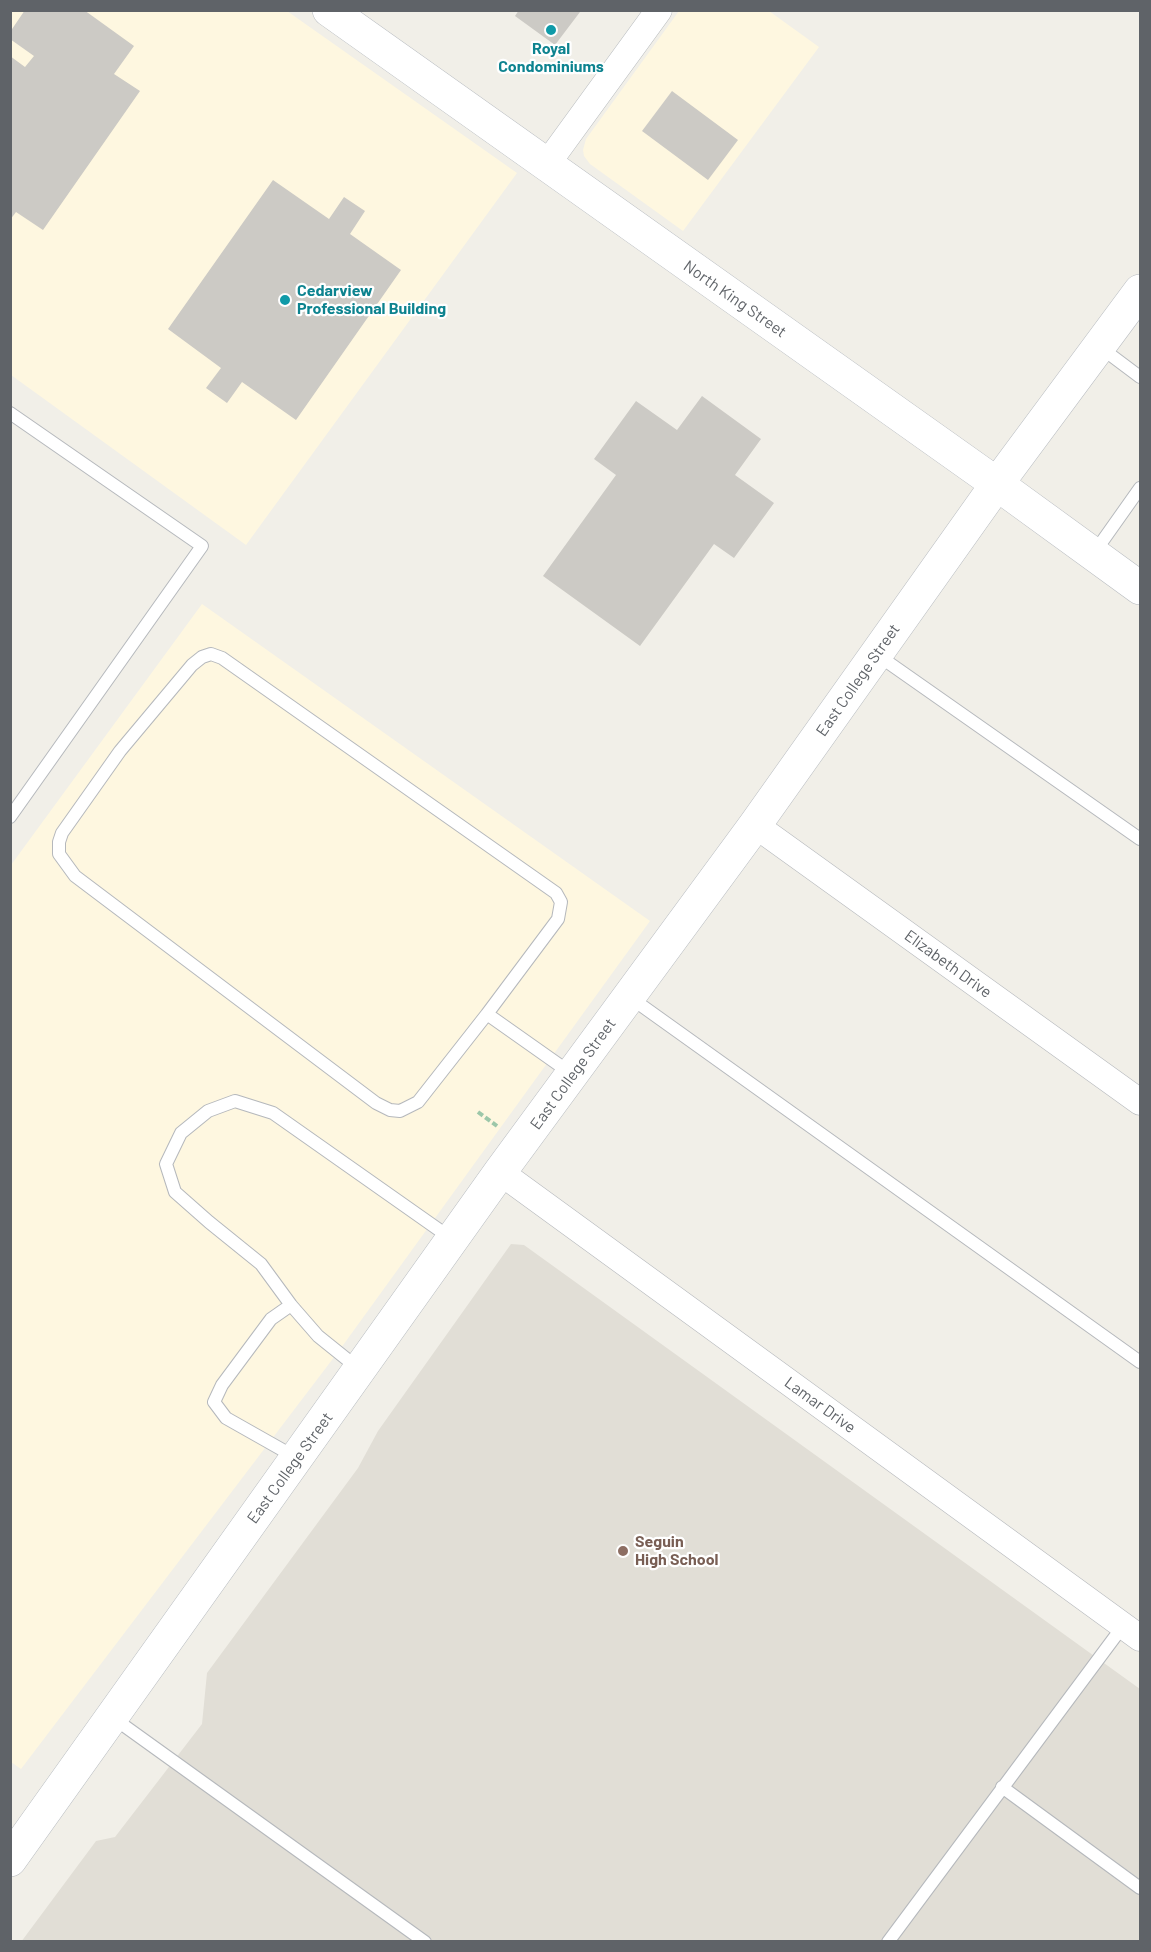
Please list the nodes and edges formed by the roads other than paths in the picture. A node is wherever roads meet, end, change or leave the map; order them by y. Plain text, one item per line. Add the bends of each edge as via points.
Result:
1 (329, 10) edge
2 (659, 10) edge
3 (546, 164) junction
4 (1140, 291) edge
5 (1099, 347) junction
6 (1140, 377) edge
7 (10, 412) edge
8 (997, 484) junction
9 (1140, 488) edge
10 (1093, 554) junction
11 (1140, 588) edge
12 (877, 654) junction
13 (10, 817) edge
14 (755, 825) junction
15 (1140, 839) edge
16 (630, 996) junction
17 (487, 1014) junction
18 (573, 1075) junction
19 (1140, 1102) edge
20 (501, 1172) junction
21 (453, 1240) junction
22 (291, 1305) junction
23 (1140, 1362) edge
24 (360, 1370) junction
25 (297, 1459) junction
26 (1132, 1632) edge
27 (111, 1717) junction
28 (1002, 1787) junction
29 (10, 1860) edge
30 (1140, 1888) edge
31 (425, 1941) edge
32 (888, 1941) edge

1 - 3 street, North King Street
2 - 3 street
3 - 8 street, North King Street
4 - 5 street, East College Street
5 - 6 lane
5 - 8 street, East College Street
7 - 13 lane via 202,546
8 - 10 street, North King Street
8 - 12 street, East College Street
9 - 10 lane
10 - 11 street, North King Street
12 - 14 street, East College Street
12 - 15 lane
14 - 16 street, East College Street
14 - 19 street, Elizabeth Drive
16 - 18 street, East College Street
16 - 23 lane
17 - 17 lane via 558,919 561,902 556,893 222,658 211,654 192,665 120,751 62,833 59,854 75,876 390,1110 399,1111 418,1102
17 - 18 lane
18 - 20 street, East College Street
20 - 21 street, East College Street
20 - 26 street, Lamar Drive
21 - 22 lane via 273,1113 235,1101 208,1110 182,1133 166,1164 175,1192 261,1264
21 - 24 street, East College Street
22 - 24 lane via 318,1336
22 - 25 lane via 271,1319 222,1385 214,1402 226,1418
24 - 25 street, East College Street
25 - 27 street, East College Street
26 - 28 lane
27 - 29 street, East College Street
27 - 31 lane
28 - 30 lane
28 - 32 lane

